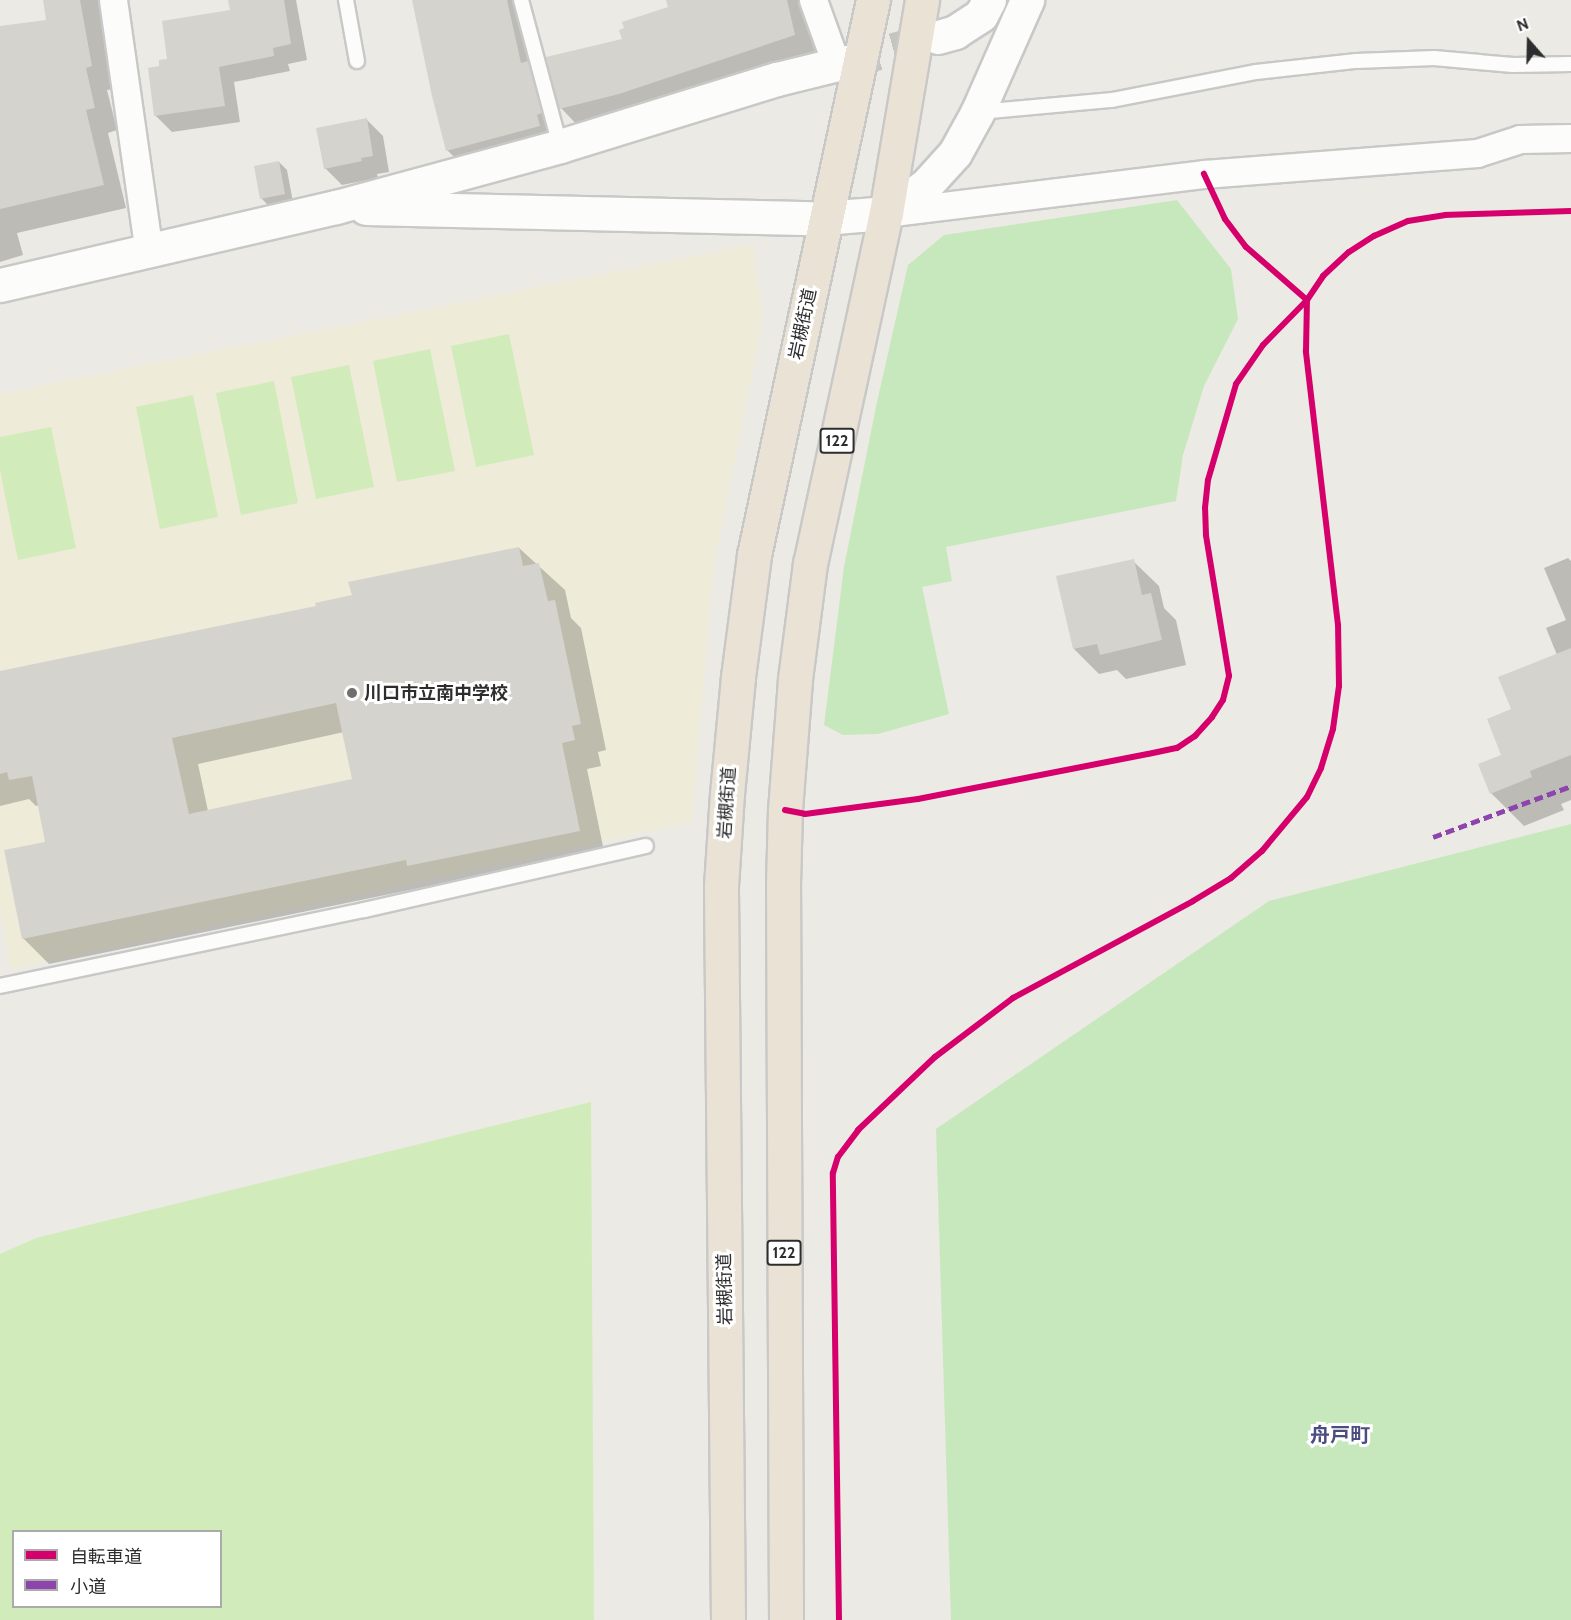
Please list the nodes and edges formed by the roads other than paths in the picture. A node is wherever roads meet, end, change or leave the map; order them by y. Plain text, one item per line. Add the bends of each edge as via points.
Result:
1 (113, 0) edge
2 (346, 0) edge
3 (521, 0) edge
4 (813, 0) edge
5 (873, 0) edge
6 (922, 0) edge
7 (989, 0) edge
8 (1027, 0) edge
9 (938, 37) tunnel mouth
10 (357, 61) dead end
11 (841, 63) joint
12 (1571, 64) edge
13 (977, 112) junction
14 (1571, 138) edge
15 (560, 146) junction
16 (336, 207) junction
17 (886, 213) junction
18 (824, 218) junction
19 (149, 252) junction
20 (0, 285) edge
21 (646, 846) dead end
22 (0, 986) edge
23 (728, 1620) edge
24 (786, 1620) edge

1 - 19 street
2 - 10 lane
3 - 15 lane
4 - 11 street
5 - 18 highway, 岩槻街道
6 - 17 highway, 122
7 - 9 street via 981,15 955,32
8 - 13 street
11 - 15 street
12 - 13 lane via 1513,65 1434,58 1356,61 1256,72 1112,100
13 - 17 street via 956,153 926,185
14 - 17 street via 1520,139 1477,153 1204,174
15 - 16 street
16 - 18 street
16 - 19 street
17 - 18 street
17 - 24 highway, 122 via 810,564 794,691 785,810
18 - 23 highway, 岩槻街道 via 754,555 738,677 721,886
19 - 20 street
21 - 22 lane

